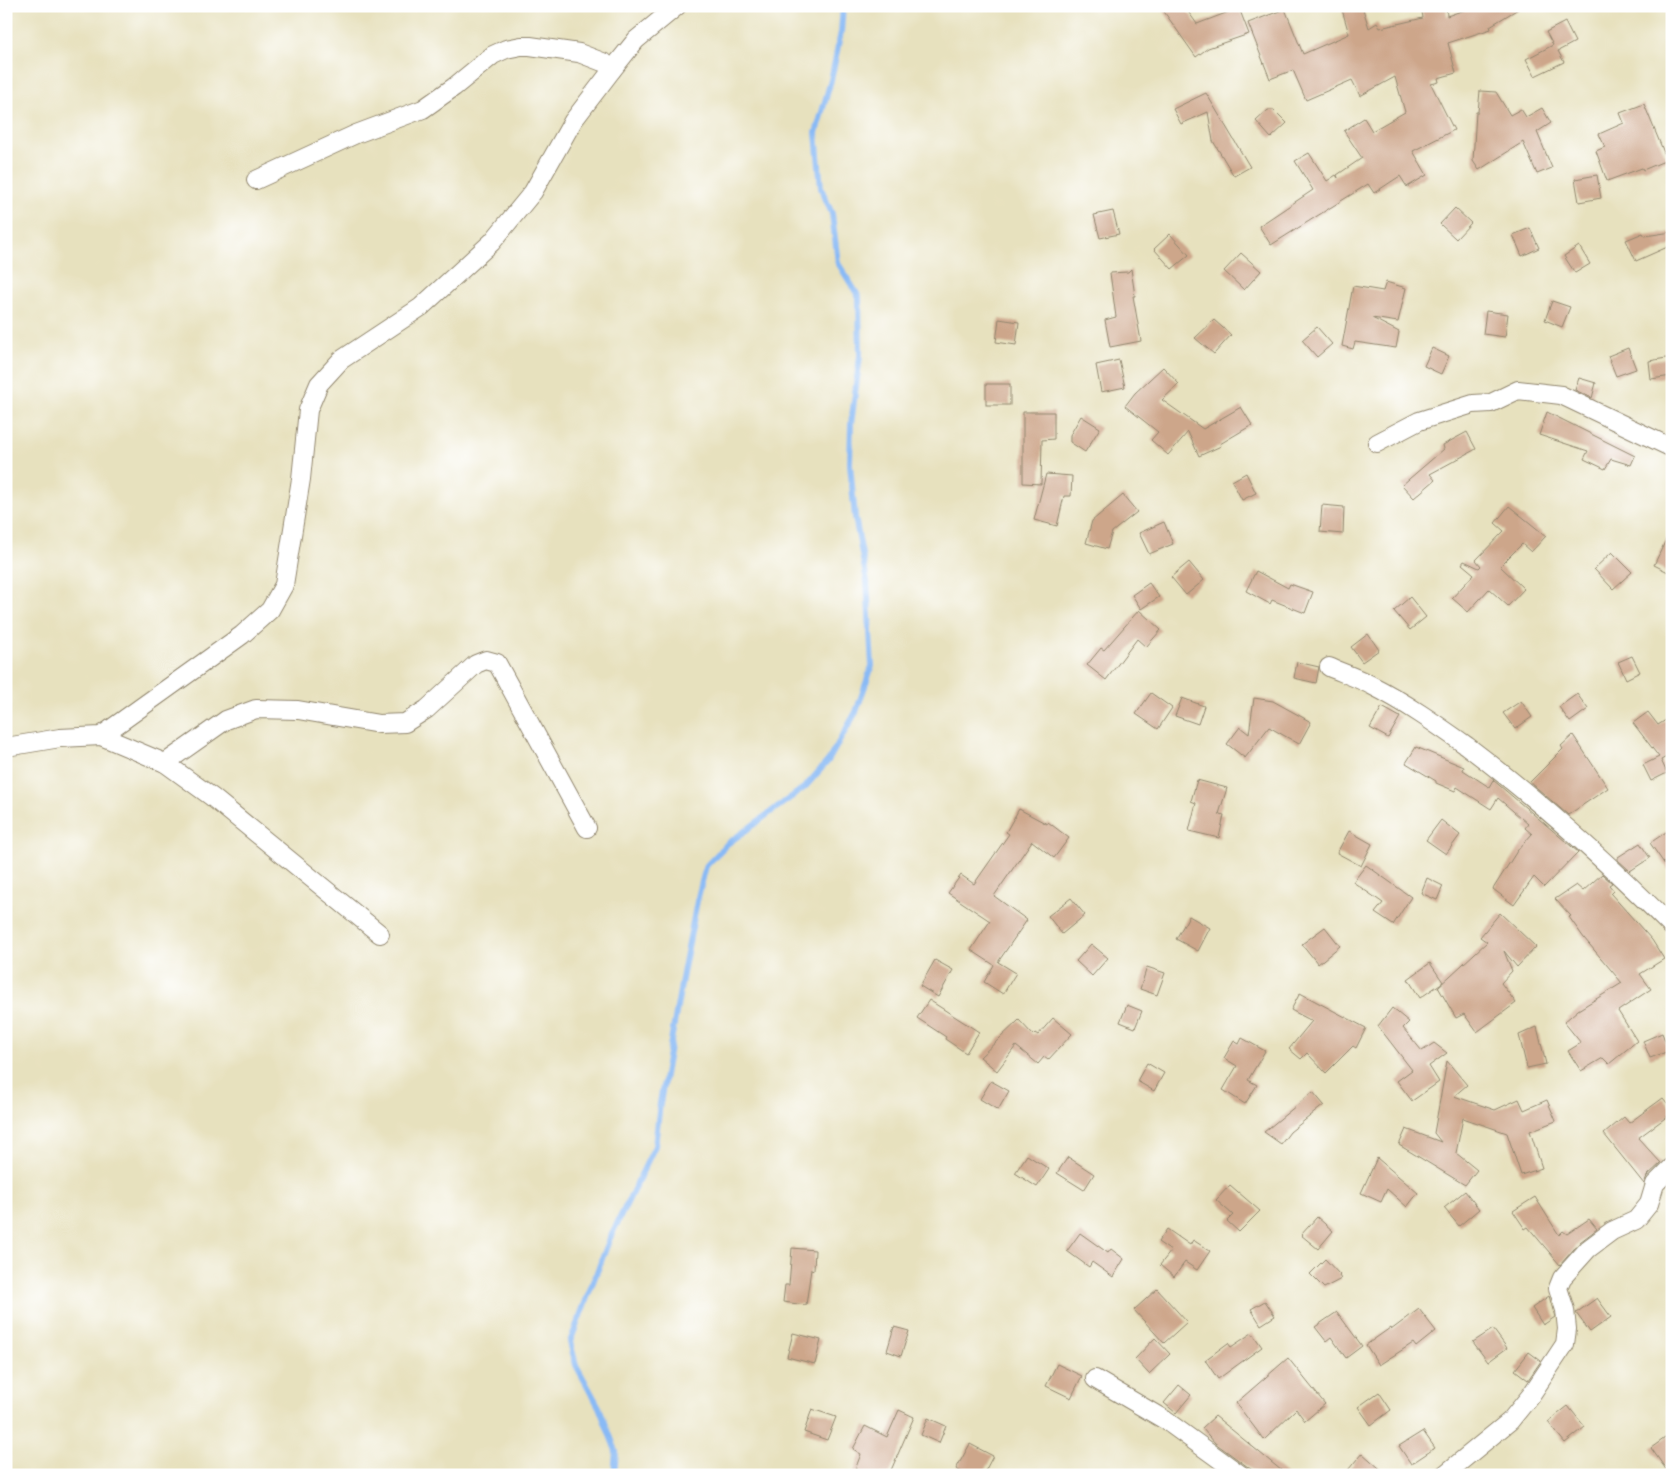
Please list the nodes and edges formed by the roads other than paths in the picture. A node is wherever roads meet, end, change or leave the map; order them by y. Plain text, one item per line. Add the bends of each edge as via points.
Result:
1 (677, 6) edge
2 (612, 70) junction
3 (256, 180) dead end
4 (1377, 443) dead end
5 (1672, 448) edge
6 (1329, 667) dead end
7 (101, 736) junction
8 (6, 747) edge
9 (165, 763) junction
10 (587, 828) dead end
11 (1672, 926) edge
12 (380, 934) dead end
13 (1672, 1167) edge
14 (1095, 1379) dead end
15 (1241, 1475) edge
16 (1444, 1475) edge

1 - 2 street via 636,40
2 - 3 street via 605,63 579,53 530,46 506,49 493,55 423,109 356,134
2 - 7 street via 573,121 533,192 492,242 422,307 341,360 320,384 308,410 284,585 270,610 242,635
4 - 5 street via 1419,421 1473,404 1491,403 1518,390 1560,395
6 - 11 street via 1371,685 1430,719 1492,765 1562,822
7 - 8 street via 60,738
7 - 9 street
9 - 10 street via 226,720 256,709 298,710 379,724 405,723 427,709 476,664 486,660 497,663
9 - 12 street via 212,797
13 - 16 street via 1655,1184 1649,1204 1636,1220 1612,1231 1588,1249 1562,1278 1558,1288 1565,1310 1565,1344 1510,1421
14 - 15 street via 1165,1420

